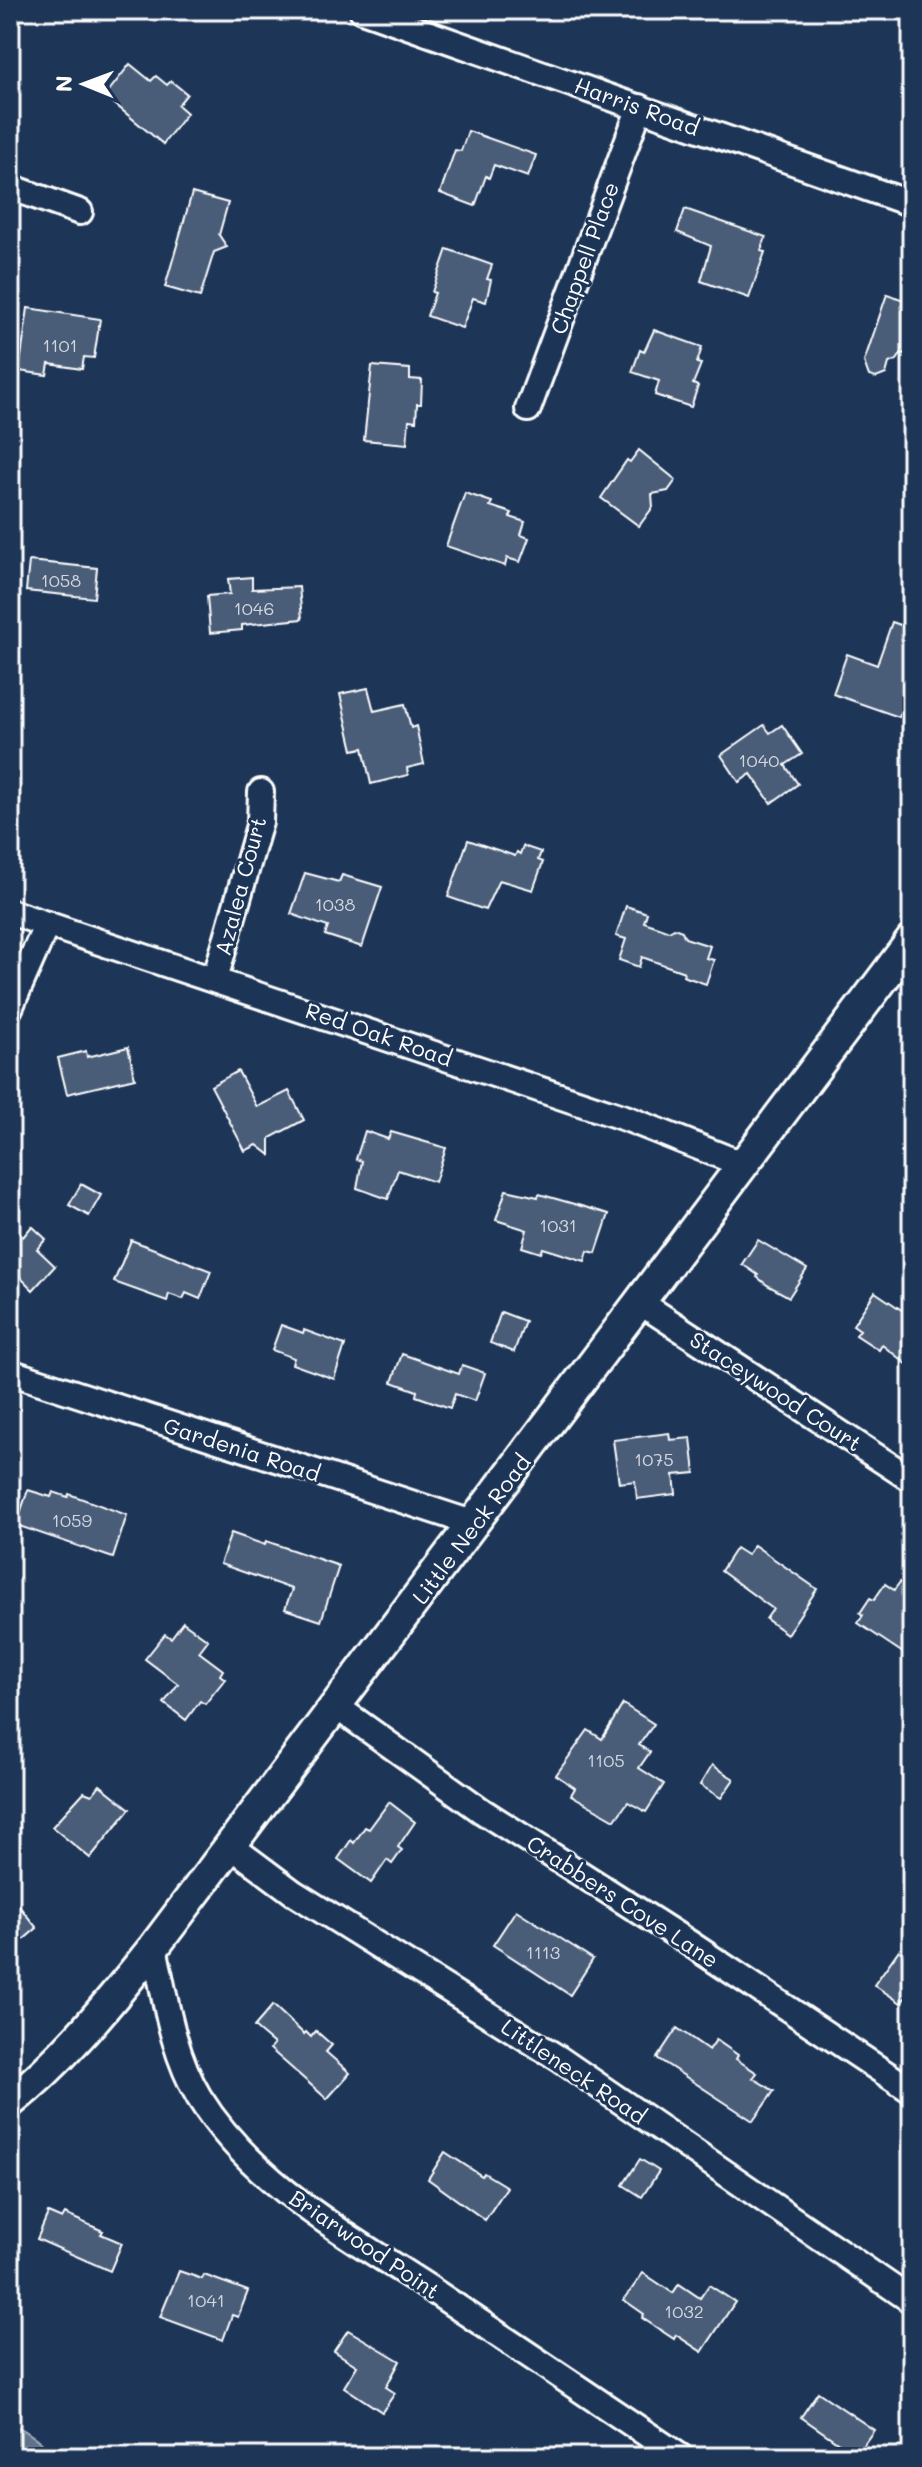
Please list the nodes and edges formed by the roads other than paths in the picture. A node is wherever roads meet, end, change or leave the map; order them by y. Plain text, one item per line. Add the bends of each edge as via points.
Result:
1 (362, 10) edge
2 (640, 107) junction
3 (10, 187) edge
4 (912, 204) edge
5 (80, 212) dead end
6 (528, 409) dead end
7 (261, 792) dead end
8 (10, 912) edge
9 (47, 924) junction
10 (912, 940) edge
11 (215, 979) junction
12 (10, 1008) edge
13 (744, 1165) junction
14 (641, 1303) junction
15 (10, 1372) edge
16 (912, 1480) edge
17 (475, 1524) junction
18 (337, 1707) junction
19 (231, 1846) junction
20 (154, 1947) junction
21 (912, 2091) edge
22 (10, 2102) edge
23 (912, 2301) edge
24 (681, 2457) edge

1 - 2 street, Harris Road
2 - 4 street, Harris Road
2 - 6 street, Chappell Place
3 - 5 street
7 - 11 street, Azalea Court via 260,822
8 - 9 street, Red Oak Road
9 - 11 street, Red Oak Road
9 - 12 street
10 - 13 street, Little Neck Road
11 - 13 street, Red Oak Road via 628,1119
13 - 14 street, Little Neck Road
14 - 16 street, Staceywood Court
14 - 17 street, Little Neck Road
15 - 17 street, Gardenia Road
17 - 18 street, Little Neck Road
18 - 19 street, Little Neck Road
18 - 21 street, Crabbers Cove Lane via 482,1811
19 - 20 street, Little Neck Road
19 - 23 street, Littleneck Road via 294,1893 558,2058
20 - 22 street, Little Neck Road via 94,2020
20 - 24 street, Briarwood Point via 182,2062 217,2124 236,2146 302,2205

